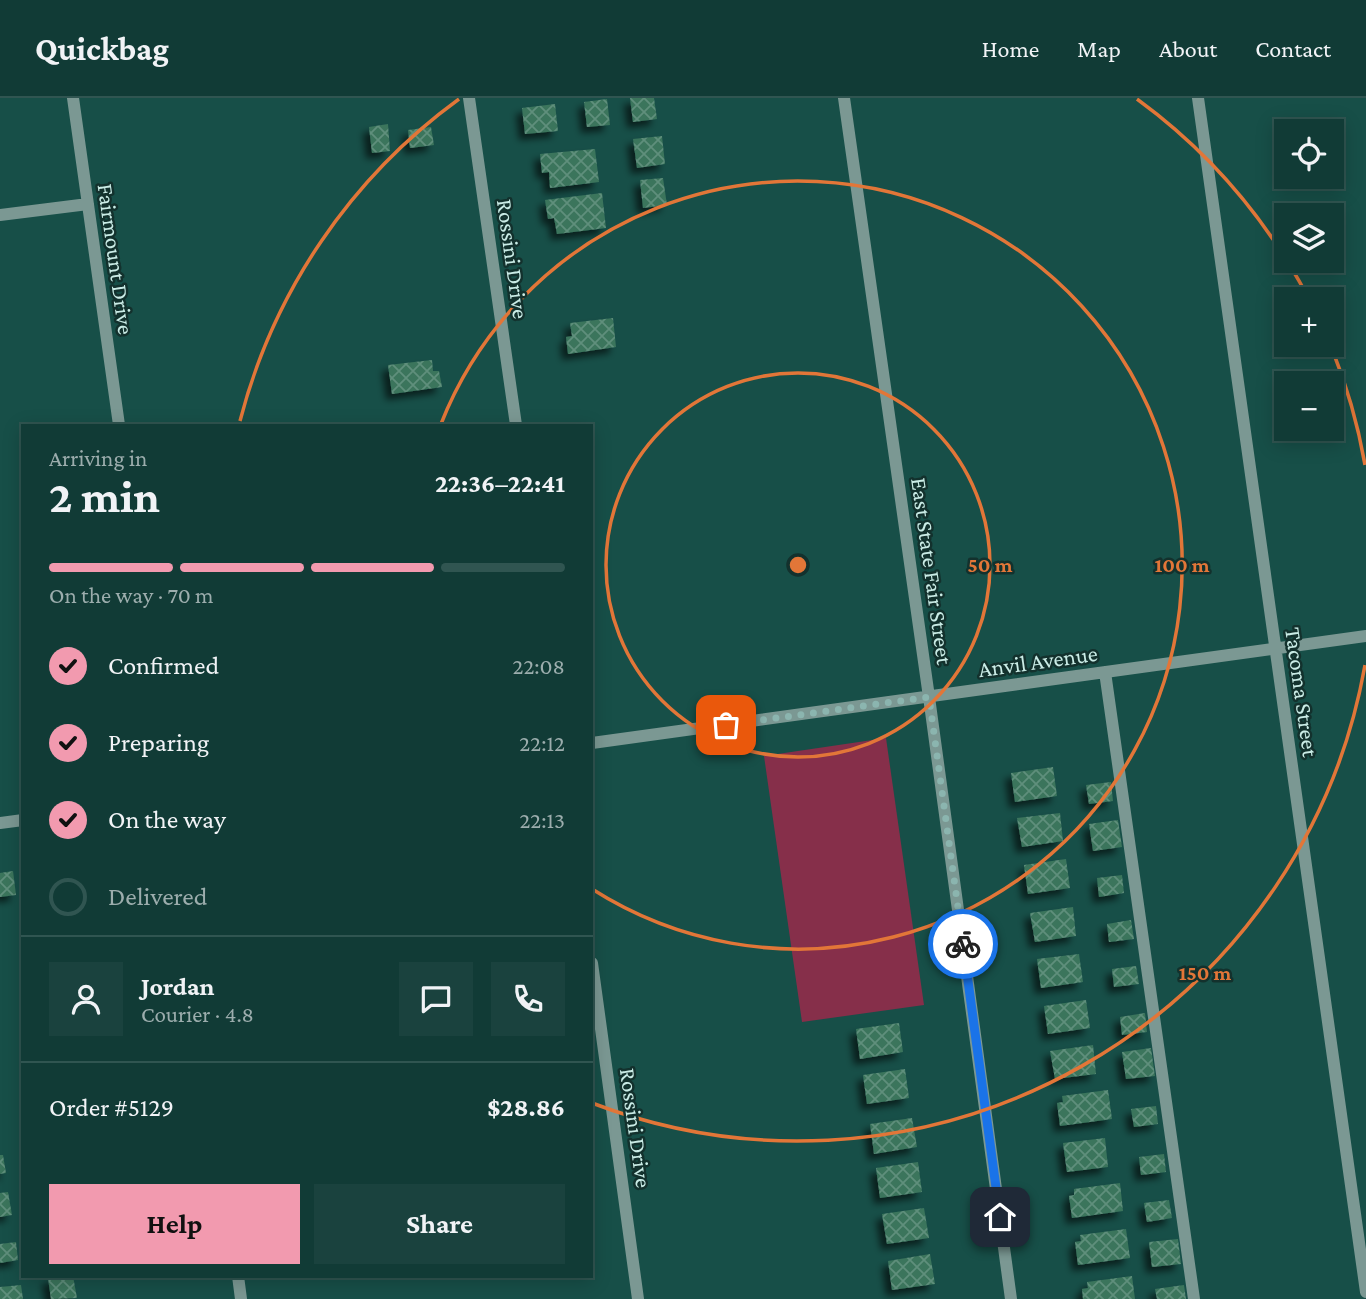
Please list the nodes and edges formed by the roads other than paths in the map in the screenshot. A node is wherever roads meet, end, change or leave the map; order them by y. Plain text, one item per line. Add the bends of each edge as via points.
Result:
1 (73, 98) edge
2 (469, 98) edge
3 (844, 98) edge
4 (1198, 98) edge
5 (88, 204) junction
6 (0, 215) edge
7 (119, 424) edge
8 (516, 424) edge
9 (1366, 636) edge
10 (1274, 647) junction
11 (1105, 672) junction
12 (929, 697) junction
13 (593, 743) edge
14 (21, 820) edge
15 (0, 823) edge
16 (593, 970) edge
17 (238, 1278) edge
18 (1366, 1292) edge
19 (241, 1299) edge
20 (638, 1299) edge
21 (1011, 1299) edge
22 (1194, 1299) edge

1 - 5 street, Fairmount Drive
2 - 8 street, Rossini Drive
3 - 12 street, East State Fair Street
4 - 10 street, Tacoma Street
5 - 6 street
5 - 7 street, Fairmount Drive
9 - 10 street, Anvil Avenue
10 - 11 street, Anvil Avenue
10 - 18 street, Tacoma Street
11 - 12 street, Anvil Avenue
11 - 22 street
12 - 13 street, Anvil Avenue
12 - 21 street, East State Fair Street
14 - 15 street
16 - 20 street, Rossini Drive
17 - 19 street

